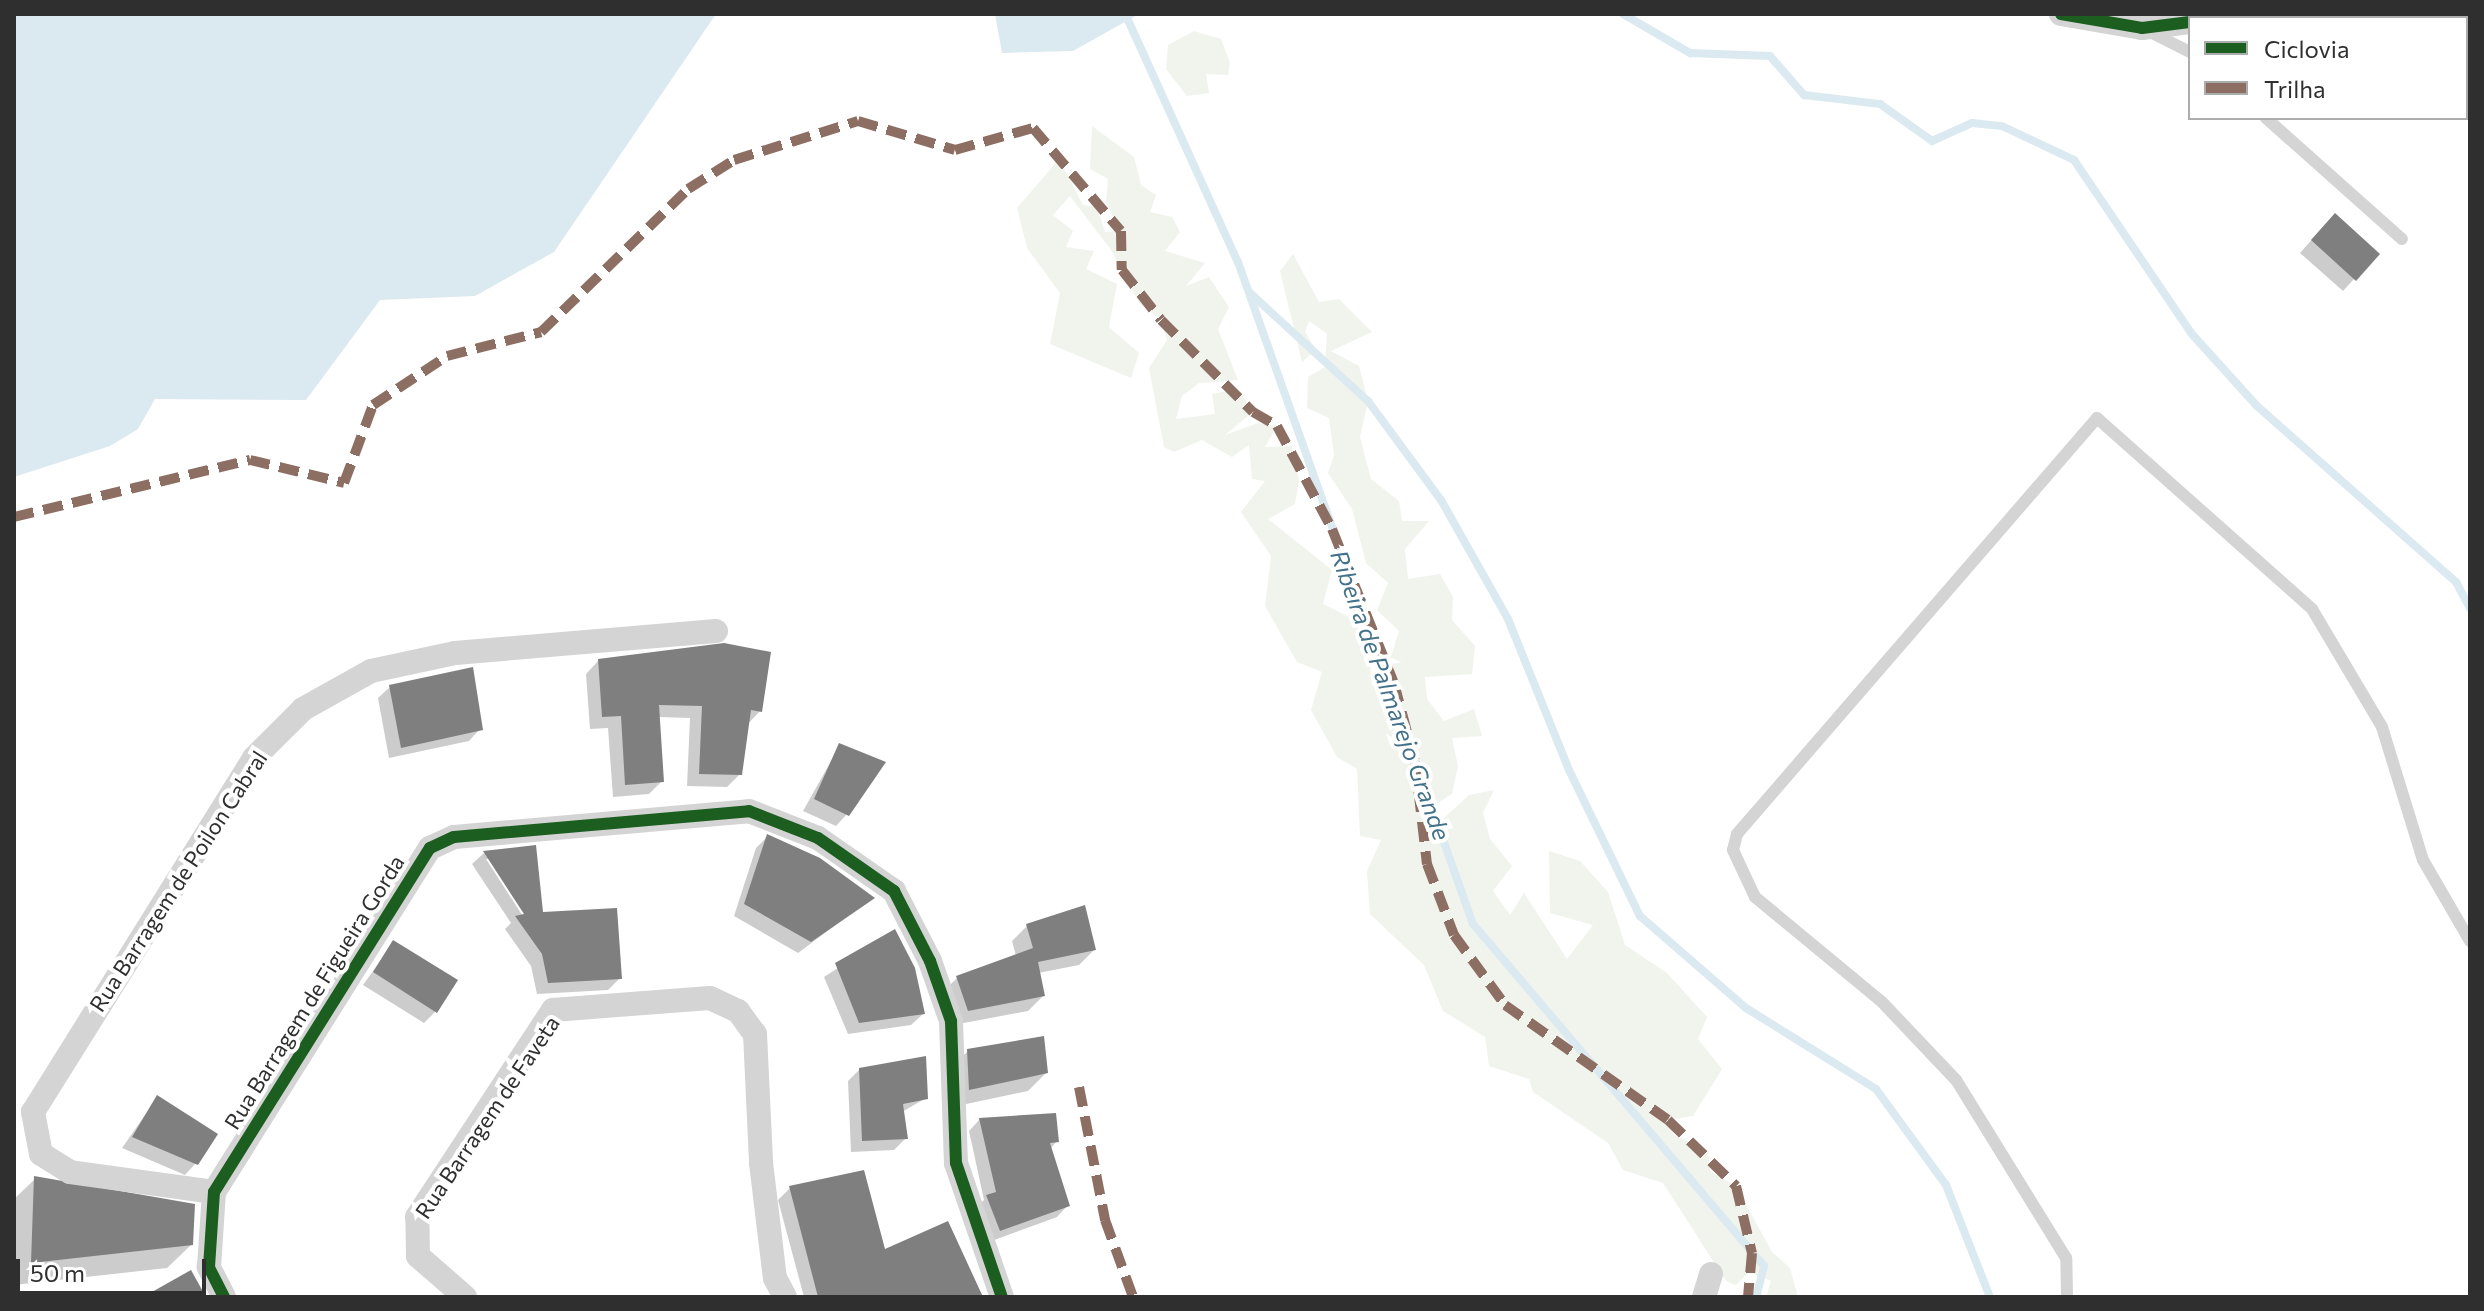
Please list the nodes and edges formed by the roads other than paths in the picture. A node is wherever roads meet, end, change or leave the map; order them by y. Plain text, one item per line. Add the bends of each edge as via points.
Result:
1 (2061, 14) edge
2 (2149, 21) edge
3 (2188, 22) edge
4 (2188, 50) edge
5 (2268, 120) edge
6 (2402, 239) dead end
7 (716, 631) dead end
8 (2470, 941) edge
9 (214, 1192) junction
10 (224, 1297) edge
11 (465, 1297) edge
12 (785, 1297) edge
13 (1002, 1297) edge
14 (2067, 1297) edge

1 - 2 street
2 - 3 street
2 - 4 lane
5 - 6 lane
7 - 9 street, Rua Barragem de Poilon Cabral via 455,653 371,671 303,709 254,758 33,1112 41,1154 70,1172
8 - 14 lane via 2423,860 2382,727 2312,609 2097,418 1737,834 1733,850 1755,897 1882,1002 1956,1080 2066,1258
9 - 10 street, Rua Barragem de Figueira Gorda via 209,1267
9 - 13 street, Rua Barragem de Figueira Gorda via 430,848 454,837 749,811 818,838 894,891 923,947 951,1021 956,1163
11 - 12 street, Rua Barragem de Faveta via 418,1256 417,1217 553,1010 710,998 738,1011 755,1034 761,1163 775,1278

